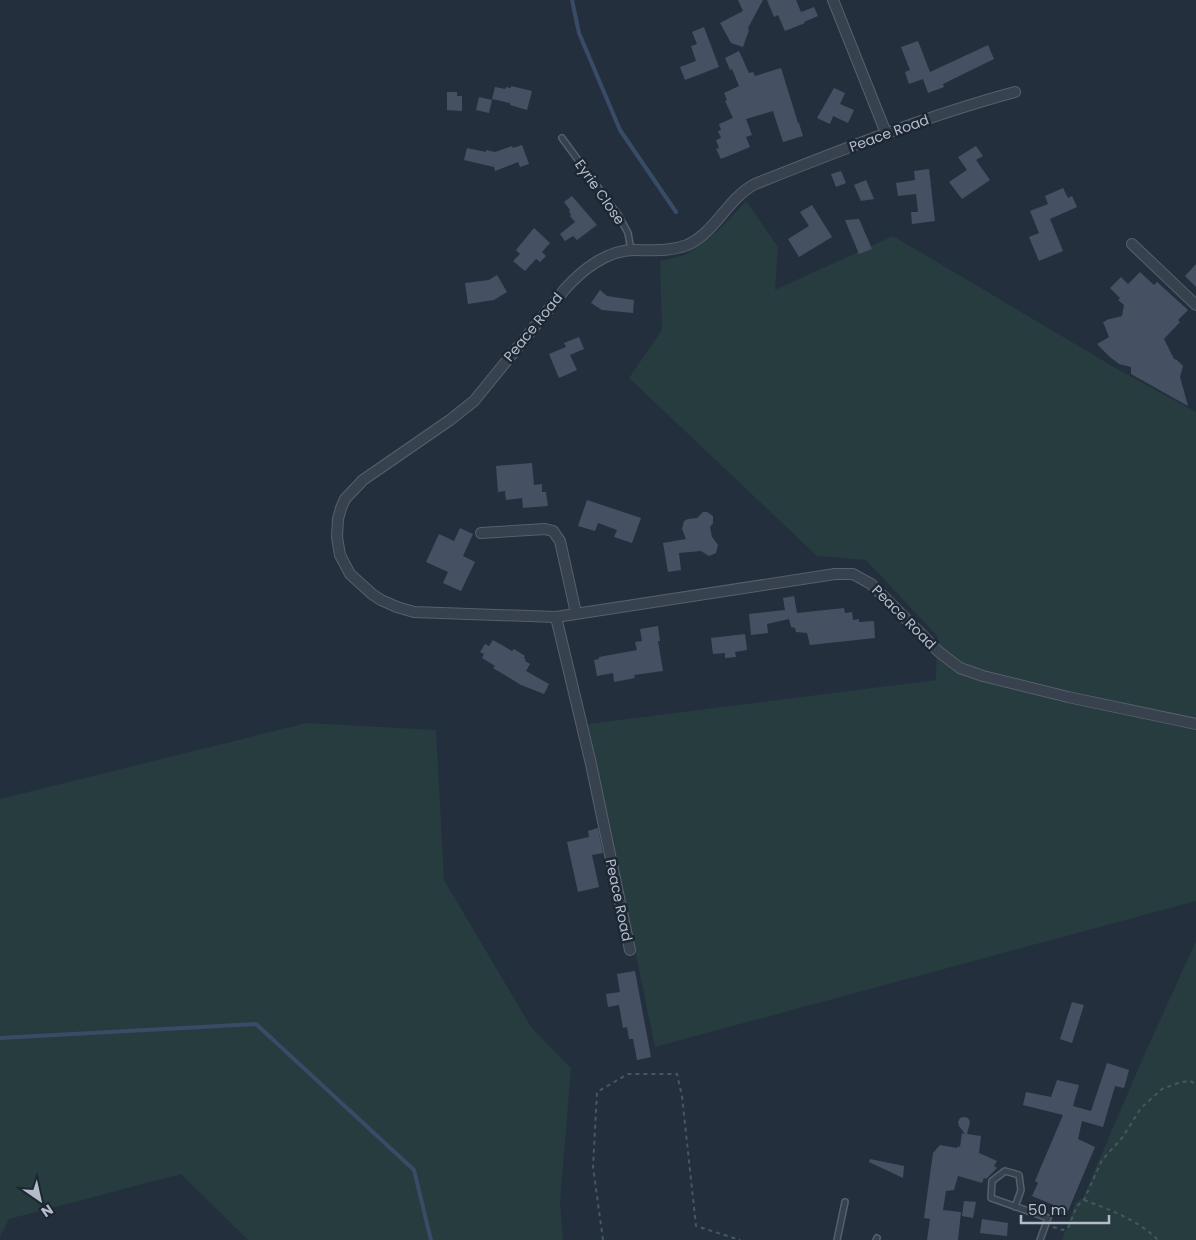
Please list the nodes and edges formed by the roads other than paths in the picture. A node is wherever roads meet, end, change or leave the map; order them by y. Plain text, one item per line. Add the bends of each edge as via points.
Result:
1 (833, 0) edge
2 (1015, 92) dead end
3 (886, 133) junction
4 (562, 138) dead end
5 (1132, 244) dead end
6 (631, 250) junction
7 (1196, 306) edge
8 (481, 533) dead end
9 (576, 613) junction
10 (556, 617) junction
11 (1196, 724) edge
12 (630, 950) dead end
13 (845, 1202) dead end
14 (1015, 1207) junction
15 (837, 1240) edge
16 (1040, 1240) edge

1 - 3 street
2 - 3 street, Peace Road
3 - 6 street, Peace Road via 746,189 706,231 688,244 671,250
4 - 6 lane, Eyrie Close via 618,216 628,233
5 - 7 street
6 - 10 street, Peace Road via 605,258 579,275 474,400 364,480 345,499 338,519 337,537 344,564 356,580 381,600 414,612
8 - 9 street via 554,531 560,541
9 - 10 street, Peace Road
9 - 11 street, Peace Road via 835,574 853,574 871,584 960,668 1068,697
10 - 12 street, Peace Road
13 - 15 lane
14 - 14 lane via 1021,1190 1019,1175 1005,1171 992,1181 991,1198
14 - 16 lane via 1048,1218

